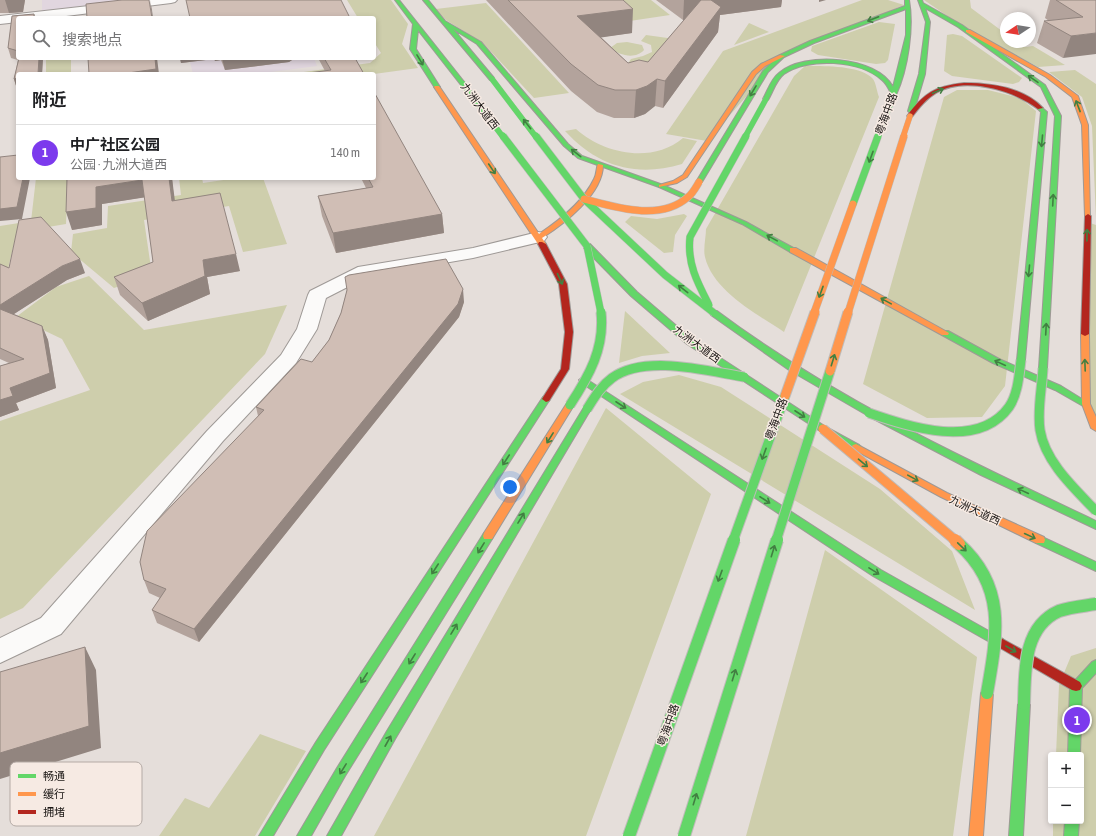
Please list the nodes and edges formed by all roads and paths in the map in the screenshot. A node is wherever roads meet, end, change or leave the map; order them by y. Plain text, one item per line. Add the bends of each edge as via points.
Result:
1 (171, 0) edge
2 (397, 0) edge
3 (425, 0) edge
4 (921, 2) edge
5 (908, 3) edge
6 (36, 16) edge
7 (16, 18) edge
8 (0, 20) edge
9 (442, 21) junction
10 (416, 24) junction
11 (960, 26) junction
12 (782, 56) junction
13 (894, 94) junction
14 (910, 116) junction
15 (600, 165) junction
16 (690, 167) junction
17 (674, 172) dead end
18 (628, 174) junction
19 (655, 174) dead end
20 (661, 186) junction
21 (584, 199) junction
22 (538, 237) junction
23 (587, 246) junction
24 (714, 313) junction
25 (565, 369) junction
26 (744, 377) junction
27 (1086, 404) junction
28 (869, 413) junction
29 (1096, 428) edge
30 (823, 429) junction
31 (1096, 511) edge
32 (1096, 525) edge
33 (1096, 567) edge
34 (1096, 604) edge
35 (0, 651) edge
36 (1096, 665) edge
37 (1076, 686) junction
38 (1074, 752) edge
39 (1072, 824) edge
40 (266, 836) edge
41 (304, 836) edge
42 (334, 836) edge
43 (629, 836) edge
44 (684, 836) edge
45 (976, 836) edge
46 (1016, 836) edge
47 (1071, 836) edge

1 - 6 street
2 - 10 main road, 九洲大道西
3 - 9 main road
4 - 11 main road
4 - 14 main road, 粤海中路 via 928,22 922,74
5 -> 12 main road
5 - 13 main road, 粤海中路 via 909,25
7 - 8 street
15 -> 9 main road via 580,157 566,145 479,43
21 -> 9 main road, bridge via 492,79
10 -> 22 main road via 413,49
10 - 23 main road, 九洲大道西, bridge
27 -> 11 main road via 1084,359 1088,202 1085,124 1074,96 1048,76
31 -> 11 main road, bridge via 1067,480 1048,452 1040,431 1058,116 1043,86
12 - 16 main road via 763,65 754,73
12 -> 21 main road, bridge via 766,71 699,182 683,202 644,211
13 - 24 main road, bridge via 884,78 856,65 826,62 799,65 780,75 690,237 687,249 688,263
13 -> 43 main road, 粤海中路, bridge via 830,266
14 -> 28 main road, bridge via 928,95 950,86 966,84 1011,91 1030,99 1044,112 1018,388 1007,412 1000,419 975,429 934,430
44 -> 14 main road, 粤海中路, bridge
15 - 18 main road
15 - 22 main road via 599,176 594,186 568,215
16 - 17 main road
16 - 20 main road via 680,180
18 - 19 main road
18 - 20 main road
27 -> 20 main road via 1058,388 996,361 744,223
24 -> 21 main road, bridge via 665,275
22 -> 25 main road via 563,284 569,332
22 - 35 street via 473,253 364,271 317,295 307,329 289,359 215,436 51,626
23 - 26 main road, 九洲大道西, bridge via 634,294 690,342
23 -> 41 main road, bridge via 601,314 601,332 599,349 584,382 341,772
24 - 28 main road, bridge via 749,340
25 -> 37 main road via 877,573
25 -> 40 main road via 320,746
26 -> 30 main road, 九洲大道西, bridge
42 -> 26 main road, bridge via 391,735 600,389 618,375 637,368 677,368
27 - 29 main road
32 -> 28 main road, bridge via 1000,480
30 -> 33 main road, 九洲大道西, bridge via 944,495
30 -> 45 main road, bridge via 964,548 979,566 996,603 997,621 987,694
34 - 46 main road, bridge via 1062,610 1049,617 1037,626 1027,651
36 - 37 main road
37 - 38 main road
39 - 47 main road

